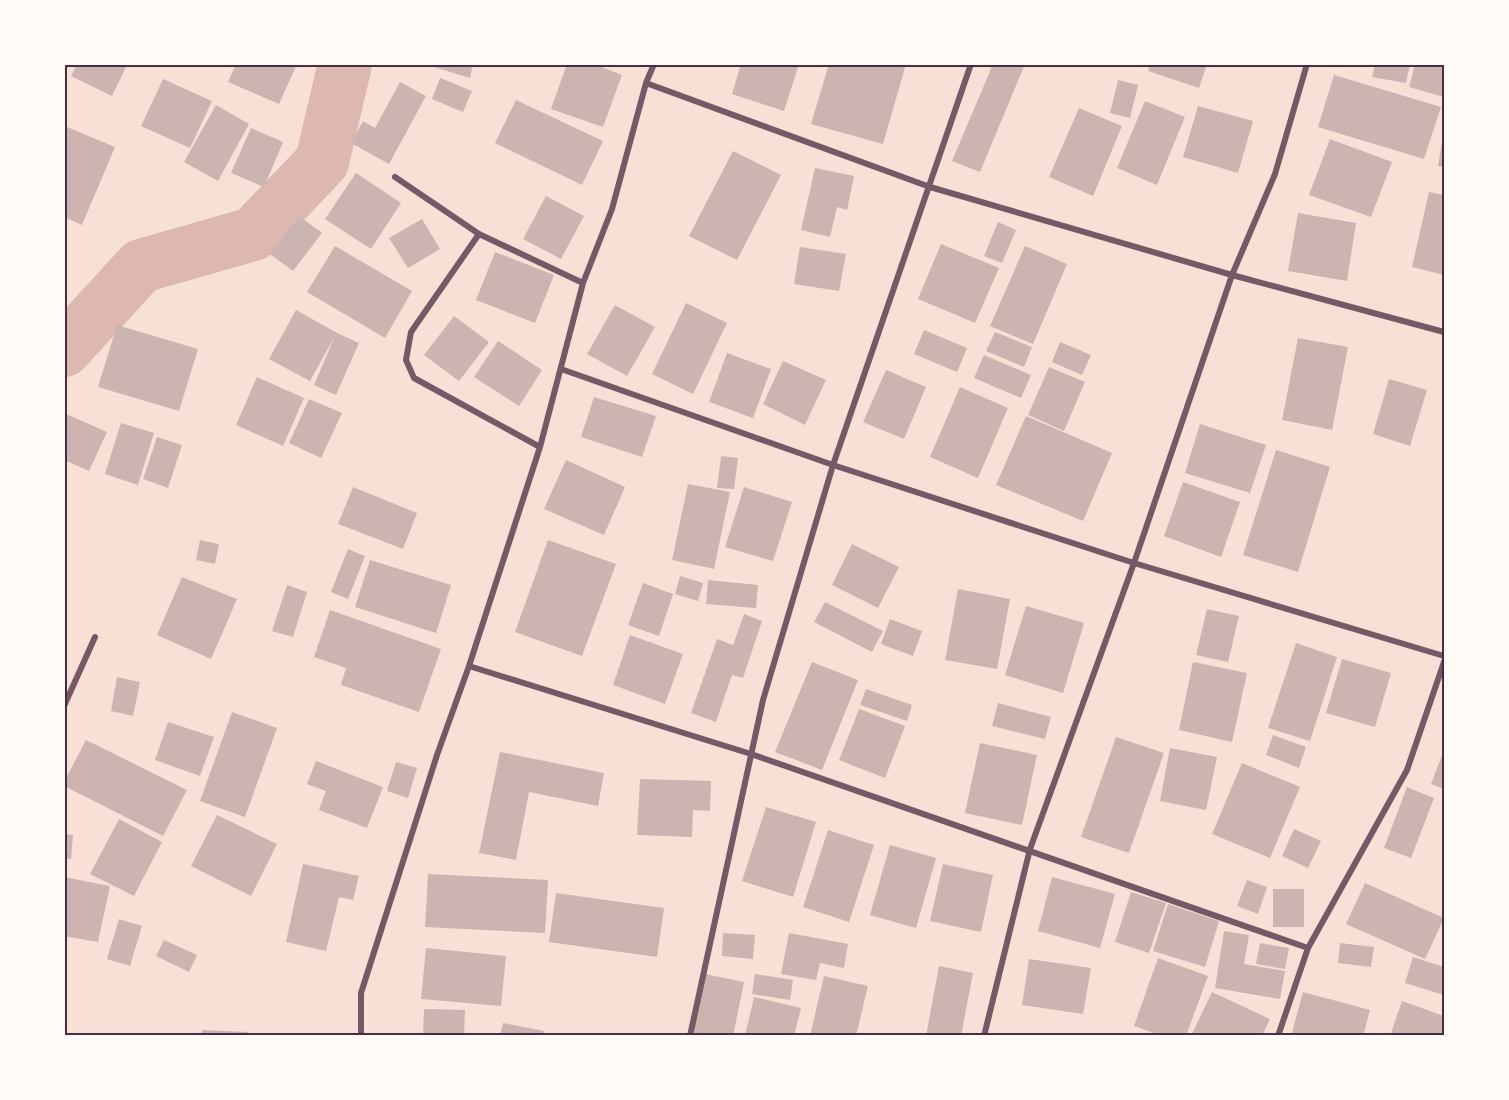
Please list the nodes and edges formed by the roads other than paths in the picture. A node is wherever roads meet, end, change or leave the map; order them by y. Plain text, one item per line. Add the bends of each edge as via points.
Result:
1 (654, 64) edge
2 (971, 64) edge
3 (1306, 64) edge
4 (646, 83) junction
5 (395, 177) dead end
6 (930, 187) junction
7 (480, 234) junction
8 (1232, 275) junction
9 (583, 283) junction
10 (1444, 332) edge
11 (561, 369) junction
12 (540, 447) junction
13 (833, 465) junction
14 (1134, 563) junction
15 (95, 638) dead end
16 (1444, 656) edge
17 (1444, 662) edge
18 (469, 666) junction
19 (64, 706) edge
20 (751, 754) junction
21 (1029, 849) junction
22 (1308, 948) junction
23 (361, 1035) edge
24 (690, 1035) edge
25 (984, 1035) edge
26 (1278, 1035) edge

1 - 4 street
2 - 6 street
3 - 8 street via 1275,174
4 - 6 street
4 - 9 street via 612,209
5 - 7 street
6 - 8 street
6 - 13 street
7 - 9 street
7 - 12 street via 411,332 406,360 414,378
8 - 10 street
8 - 14 street
9 - 11 street
11 - 12 street
11 - 13 street
12 - 18 street
13 - 14 street
13 - 20 street via 763,700
14 - 16 street
14 - 21 street
15 - 19 street
17 - 22 street via 1407,770
18 - 20 street
18 - 23 street via 361,993
20 - 21 street
20 - 24 street
21 - 22 street
21 - 25 street
22 - 26 street

